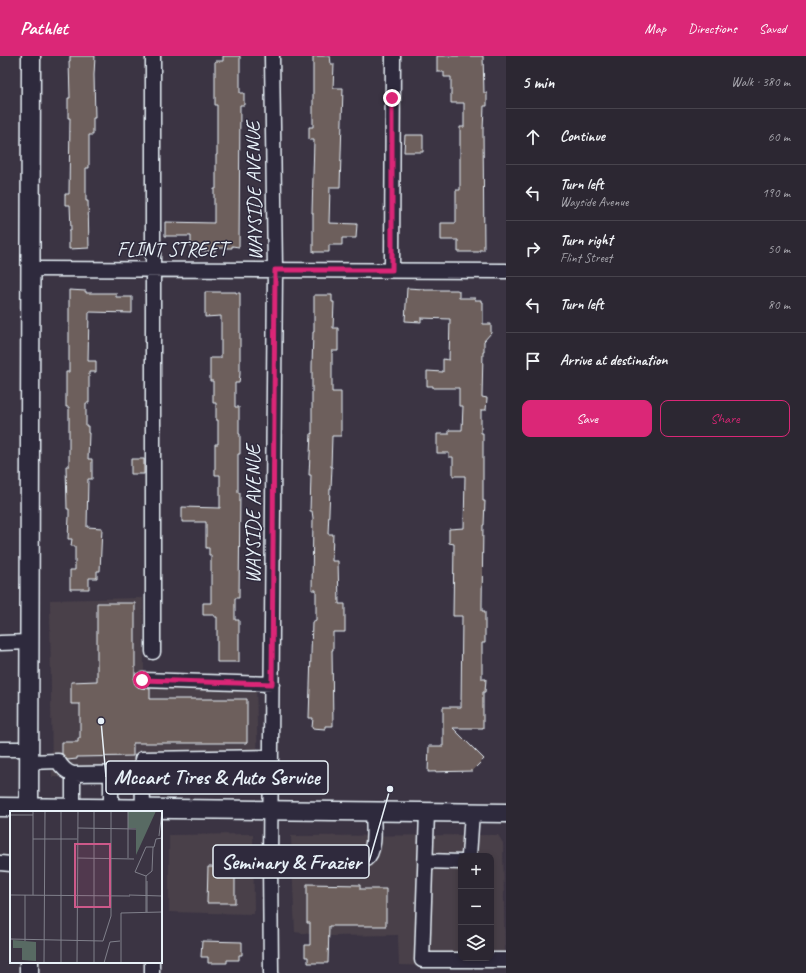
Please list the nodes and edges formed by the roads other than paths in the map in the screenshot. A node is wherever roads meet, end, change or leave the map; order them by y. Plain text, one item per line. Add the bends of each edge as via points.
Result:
1 (31, 56) edge
2 (153, 56) edge
3 (272, 56) edge
4 (393, 56) edge
5 (31, 269) junction
6 (154, 269) junction
7 (275, 270) junction
8 (392, 270) junction
9 (506, 271) edge
10 (30, 642) junction
11 (0, 643) edge
12 (153, 652) dead end
13 (142, 680) dead end
14 (272, 684) junction
15 (0, 749) edge
16 (29, 755) junction
17 (272, 757) junction
18 (73, 774) junction
19 (111, 774) junction
20 (142, 774) junction
21 (0, 807) edge
22 (73, 808) junction
23 (111, 809) junction
24 (142, 809) junction
25 (29, 810) edge
26 (272, 810) junction
27 (373, 811) junction
28 (427, 812) junction
29 (472, 812) junction
30 (506, 813) edge
31 (469, 853) edge
32 (270, 861) junction
33 (425, 861) junction
34 (458, 862) edge
35 (506, 960) edge
36 (271, 973) edge

1 - 5 main road
2 - 6 street
3 - 7 street, WAYSIDE AVENUE
4 - 8 street
5 - 6 street, FLINT STREET
5 - 10 main road
6 - 7 street, FLINT STREET
6 - 12 street
7 - 8 street, FLINT STREET
7 - 14 street, WAYSIDE AVENUE
8 - 9 street, FLINT STREET
10 - 11 street
10 - 16 main road
13 - 14 street
14 - 17 street, WAYSIDE AVENUE
15 - 16 street
16 - 18 street via 58,761 61,767
16 - 25 main road
17 - 20 street via 142,759
17 - 26 street, WAYSIDE AVENUE
18 - 19 street
18 - 22 street
19 - 20 street
19 - 23 street
20 - 24 street
21 - 25 main road
22 - 23 main road
22 - 25 main road
23 - 24 main road
24 - 26 main road
26 - 27 main road
26 - 32 street, WAYSIDE AVENUE
27 - 28 main road
27 - 32 street via 373,848 366,859
28 - 29 main road
28 - 33 street
29 - 30 main road
29 - 31 street
32 - 36 street, WAYSIDE AVENUE
33 - 34 street
33 - 35 street via 422,960

